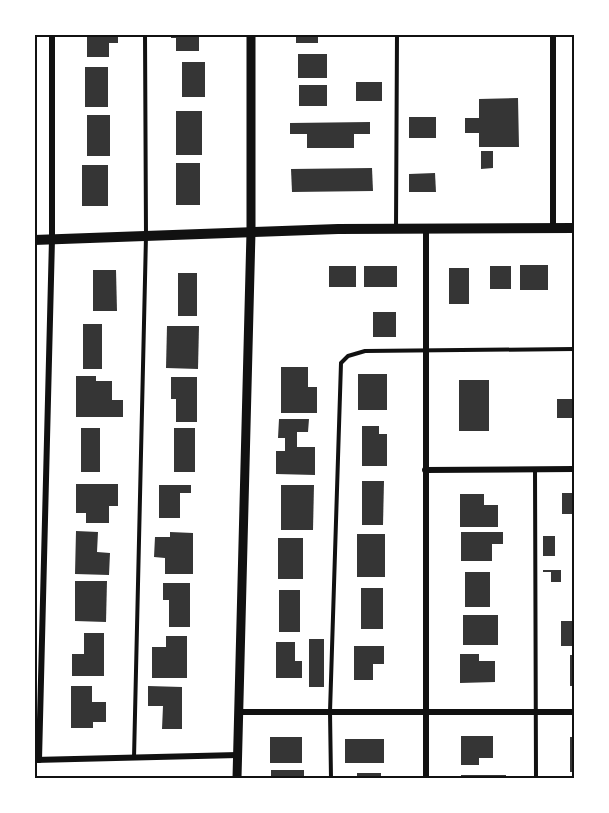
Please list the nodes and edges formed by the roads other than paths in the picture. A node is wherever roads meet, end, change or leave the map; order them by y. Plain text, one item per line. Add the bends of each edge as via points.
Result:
1 (52, 34) edge
2 (145, 34) edge
3 (251, 34) edge
4 (397, 34) edge
5 (553, 34) edge
6 (396, 228) junction
7 (426, 228) junction
8 (553, 228) junction
9 (574, 228) edge
10 (251, 232) junction
11 (146, 236) junction
12 (52, 239) junction
13 (34, 240) edge
14 (426, 350) junction
15 (574, 350) edge
16 (535, 469) junction
17 (574, 469) edge
18 (425, 470) junction
19 (426, 711) junction
20 (239, 712) junction
21 (330, 712) junction
22 (536, 712) junction
23 (574, 712) edge
24 (238, 754) junction
25 (134, 758) junction
26 (37, 760) edge
27 (237, 778) edge
28 (331, 778) edge
29 (426, 778) edge
30 (536, 778) edge

1 - 12 street
2 - 11 lane
3 - 10 street
4 - 6 lane
5 - 8 street
6 - 7 main road
6 - 10 main road
7 - 8 main road
7 - 14 street
8 - 9 main road
10 - 11 main road
10 - 20 street
11 - 12 main road
11 - 25 lane
12 - 13 main road
12 - 26 street
14 - 15 lane
14 - 18 street
14 - 21 lane via 354,353 344,359 340,368
16 - 17 street
16 - 18 street
16 - 22 lane
18 - 19 street
19 - 21 street
19 - 22 street
19 - 29 street
20 - 21 street
20 - 24 street
21 - 28 lane
22 - 23 street
22 - 30 lane
24 - 25 street
24 - 27 street
25 - 26 street

